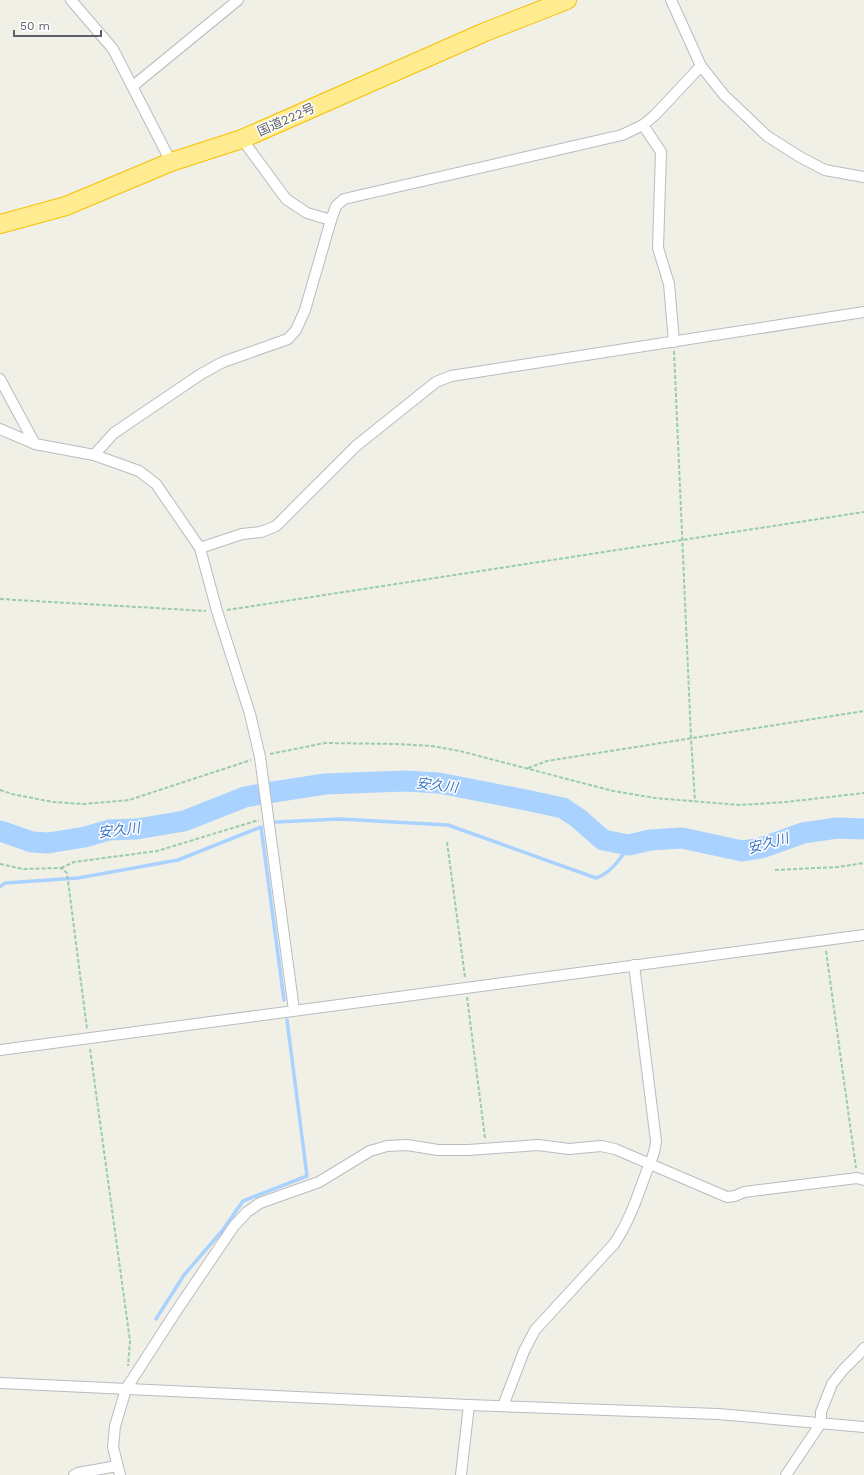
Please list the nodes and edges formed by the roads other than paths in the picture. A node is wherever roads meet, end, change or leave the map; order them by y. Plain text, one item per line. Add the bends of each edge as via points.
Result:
1 (238, 0) edge
2 (567, 0) edge
3 (671, 0) edge
4 (76, 2) edge
5 (701, 66) junction
6 (132, 86) junction
7 (643, 125) junction
8 (242, 139) junction
9 (172, 162) junction
10 (864, 177) edge
11 (332, 220) junction
12 (0, 224) edge
13 (864, 312) edge
14 (674, 342) junction
15 (0, 379) edge
16 (0, 428) edge
17 (35, 444) junction
18 (94, 455) junction
19 (200, 548) junction
20 (864, 934) edge
21 (634, 965) junction
22 (294, 1010) junction
23 (0, 1050) edge
24 (649, 1164) junction
25 (861, 1179) edge
26 (864, 1348) edge
27 (0, 1383) edge
28 (126, 1389) junction
29 (469, 1405) junction
30 (503, 1406) junction
31 (821, 1423) junction
32 (864, 1427) edge
33 (118, 1471) edge
34 (74, 1475) edge
35 (461, 1475) edge
36 (786, 1475) edge

1 - 6 street
2 - 8 highway, 国道222号 via 485,32
3 - 5 street
4 - 6 street via 113,49
5 - 7 street
5 - 10 street via 724,95 768,136 825,170
6 - 9 street
7 - 11 street via 622,135 344,199 336,206
7 - 14 street via 661,152 658,248 669,284
8 - 9 highway, 国道222号
8 - 11 street via 286,199 307,212
9 - 12 highway, 国道222号 via 66,206
11 - 18 street via 305,310 296,330 288,338 223,362 201,374 114,433
13 - 14 street
14 - 19 street via 451,376 436,382 356,446 276,526
15 - 17 street
16 - 17 street
17 - 18 street
18 - 19 street via 139,471 156,484
19 - 22 street via 217,612 250,714 260,757
20 - 21 street
21 - 22 street
21 - 24 street via 656,1141 656,1152
22 - 23 street
24 - 25 street via 727,1197 744,1192
24 - 28 street via 615,1149 601,1146 569,1150 529,1144 487,1149 438,1150 407,1145 387,1146 370,1151 319,1182 260,1203 247,1212 234,1226
24 - 30 street via 623,1230 614,1244 536,1330 524,1351
26 - 31 street via 832,1384 821,1412
27 - 28 street
28 - 29 street
28 - 33 street via 115,1426 113,1447
29 - 30 street
29 - 35 street
30 - 31 street via 718,1414
31 - 32 street
31 - 36 street
33 - 34 street

